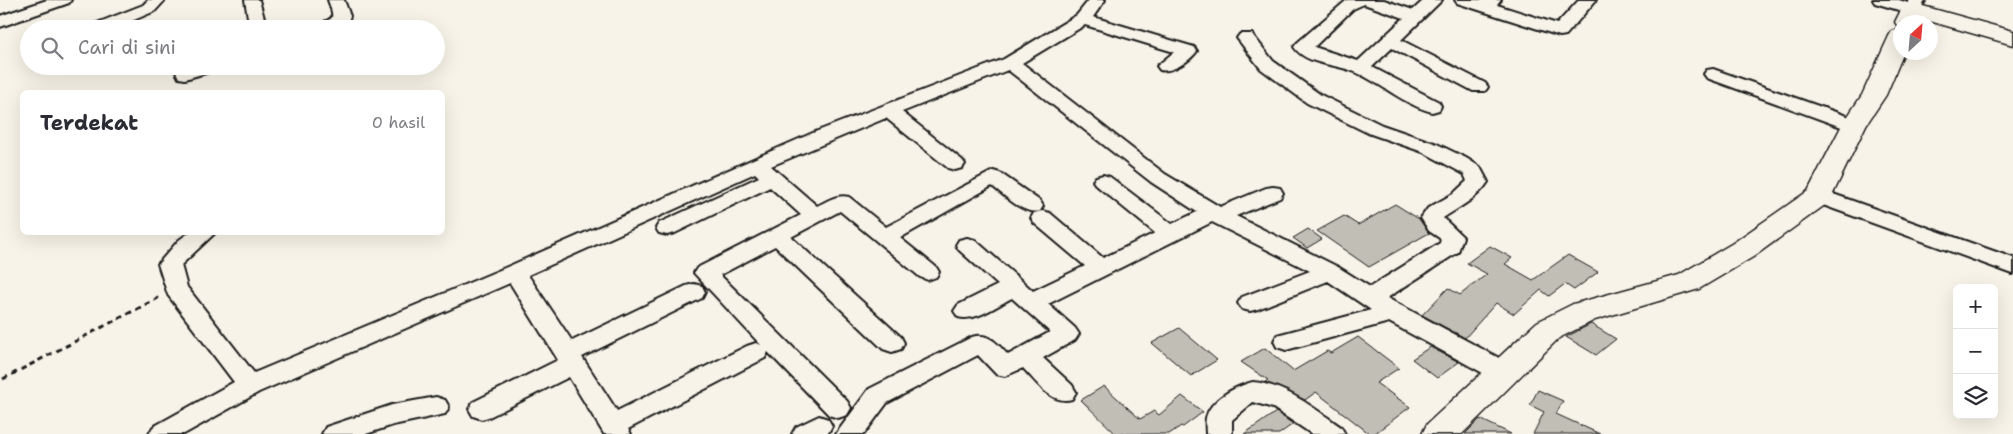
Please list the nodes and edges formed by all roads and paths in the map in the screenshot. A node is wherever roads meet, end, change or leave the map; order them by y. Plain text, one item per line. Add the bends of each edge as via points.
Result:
1 (63, 0) edge
2 (157, 0) edge
3 (336, 0) edge
4 (1097, 0) edge
5 (1360, 0) edge
6 (1368, 0) edge
7 (1434, 0) edge
8 (1463, 0) edge
9 (1588, 0) edge
10 (1881, 0) edge
11 (252, 1) edge
12 (1489, 4) edge
13 (1912, 11) edge
14 (1416, 17) junction
15 (1083, 19) junction
16 (120, 20) edge
17 (257, 20) edge
18 (341, 20) edge
19 (0, 22) edge
20 (1246, 38) dead end
21 (2013, 38) edge
22 (1390, 40) junction
23 (1893, 52) edge
24 (1010, 63) junction
25 (1166, 66) dead end
26 (1361, 68) junction
27 (1713, 74) dead end
28 (1479, 87) dead end
29 (1432, 106) dead end
30 (888, 110) junction
31 (1854, 124) junction
32 (956, 164) dead end
33 (764, 172) junction
34 (1103, 180) dead end
35 (1272, 193) dead end
36 (1820, 196) junction
37 (1215, 214) junction
38 (815, 216) junction
39 (667, 228) dead end
40 (1170, 234) junction
41 (202, 235) edge
42 (777, 236) junction
43 (885, 237) junction
44 (967, 245) dead end
45 (2013, 266) edge
46 (1100, 268) junction
47 (515, 272) junction
48 (928, 272) dead end
49 (1330, 272) junction
50 (176, 288) junction
51 (694, 292) dead end
52 (1023, 295) junction
53 (1370, 298) junction
54 (1250, 303) dead end
55 (966, 311) dead end
56 (1392, 313) junction
57 (1286, 341) dead end
58 (892, 343) dead end
59 (756, 352) dead end
60 (1026, 356) junction
61 (570, 359) junction
62 (1503, 372) junction
63 (3, 380) dead end
64 (250, 385) junction
65 (1062, 392) dead end
66 (436, 408) dead end
67 (838, 408) dead end
68 (482, 409) dead end
69 (615, 430) edge
70 (162, 434) edge
71 (335, 434) edge
72 (849, 434) edge
73 (1219, 434) edge
74 (1332, 434) edge
75 (1439, 434) edge

1 - 19 street
2 - 16 street via 149,8
3 - 18 street
4 - 15 street
5 - 26 street via 1348,6 1303,47
6 - 14 street
7 - 14 street
8 - 12 street
9 - 12 street via 1560,31
10 - 13 street
11 - 17 street
13 - 21 street
14 - 22 street
15 - 24 street
15 - 25 street via 1188,51
20 - 53 street via 1268,65 1314,99 1376,129 1430,148 1468,167 1476,175 1478,182 1432,218 1452,237 1450,247
22 - 26 street
22 - 28 street
23 - 31 street via 1874,95
24 - 30 street
24 - 37 street via 1158,178
26 - 29 street
27 - 31 street
30 - 32 street
30 - 33 street
31 - 36 street
33 - 38 street
33 - 39 street
33 - 47 street
34 - 40 street
35 - 37 street
36 - 45 street
36 - 62 street via 1743,250 1690,282 1584,312 1548,330
37 - 40 street
37 - 49 street
38 - 42 street
38 - 43 street via 842,202
40 - 46 street
41 - 50 street via 187,245 170,264
42 - 58 street
42 - 67 street via 705,273
43 - 46 street via 993,177
43 - 48 street
44 - 52 street
46 - 52 street
47 - 61 street
47 - 64 street
49 - 53 street
49 - 54 street
50 - 63 path
50 - 64 street
51 - 61 street
52 - 55 street
52 - 60 street via 1067,334
53 - 56 street
56 - 57 street
56 - 62 street
59 - 69 street
60 - 65 street
60 - 72 street via 1004,367 981,343 878,396
61 - 68 street
61 - 69 street
62 - 75 street
64 - 70 street
66 - 71 street via 392,416
73 - 74 street via 1219,417 1238,398 1252,392 1267,394

